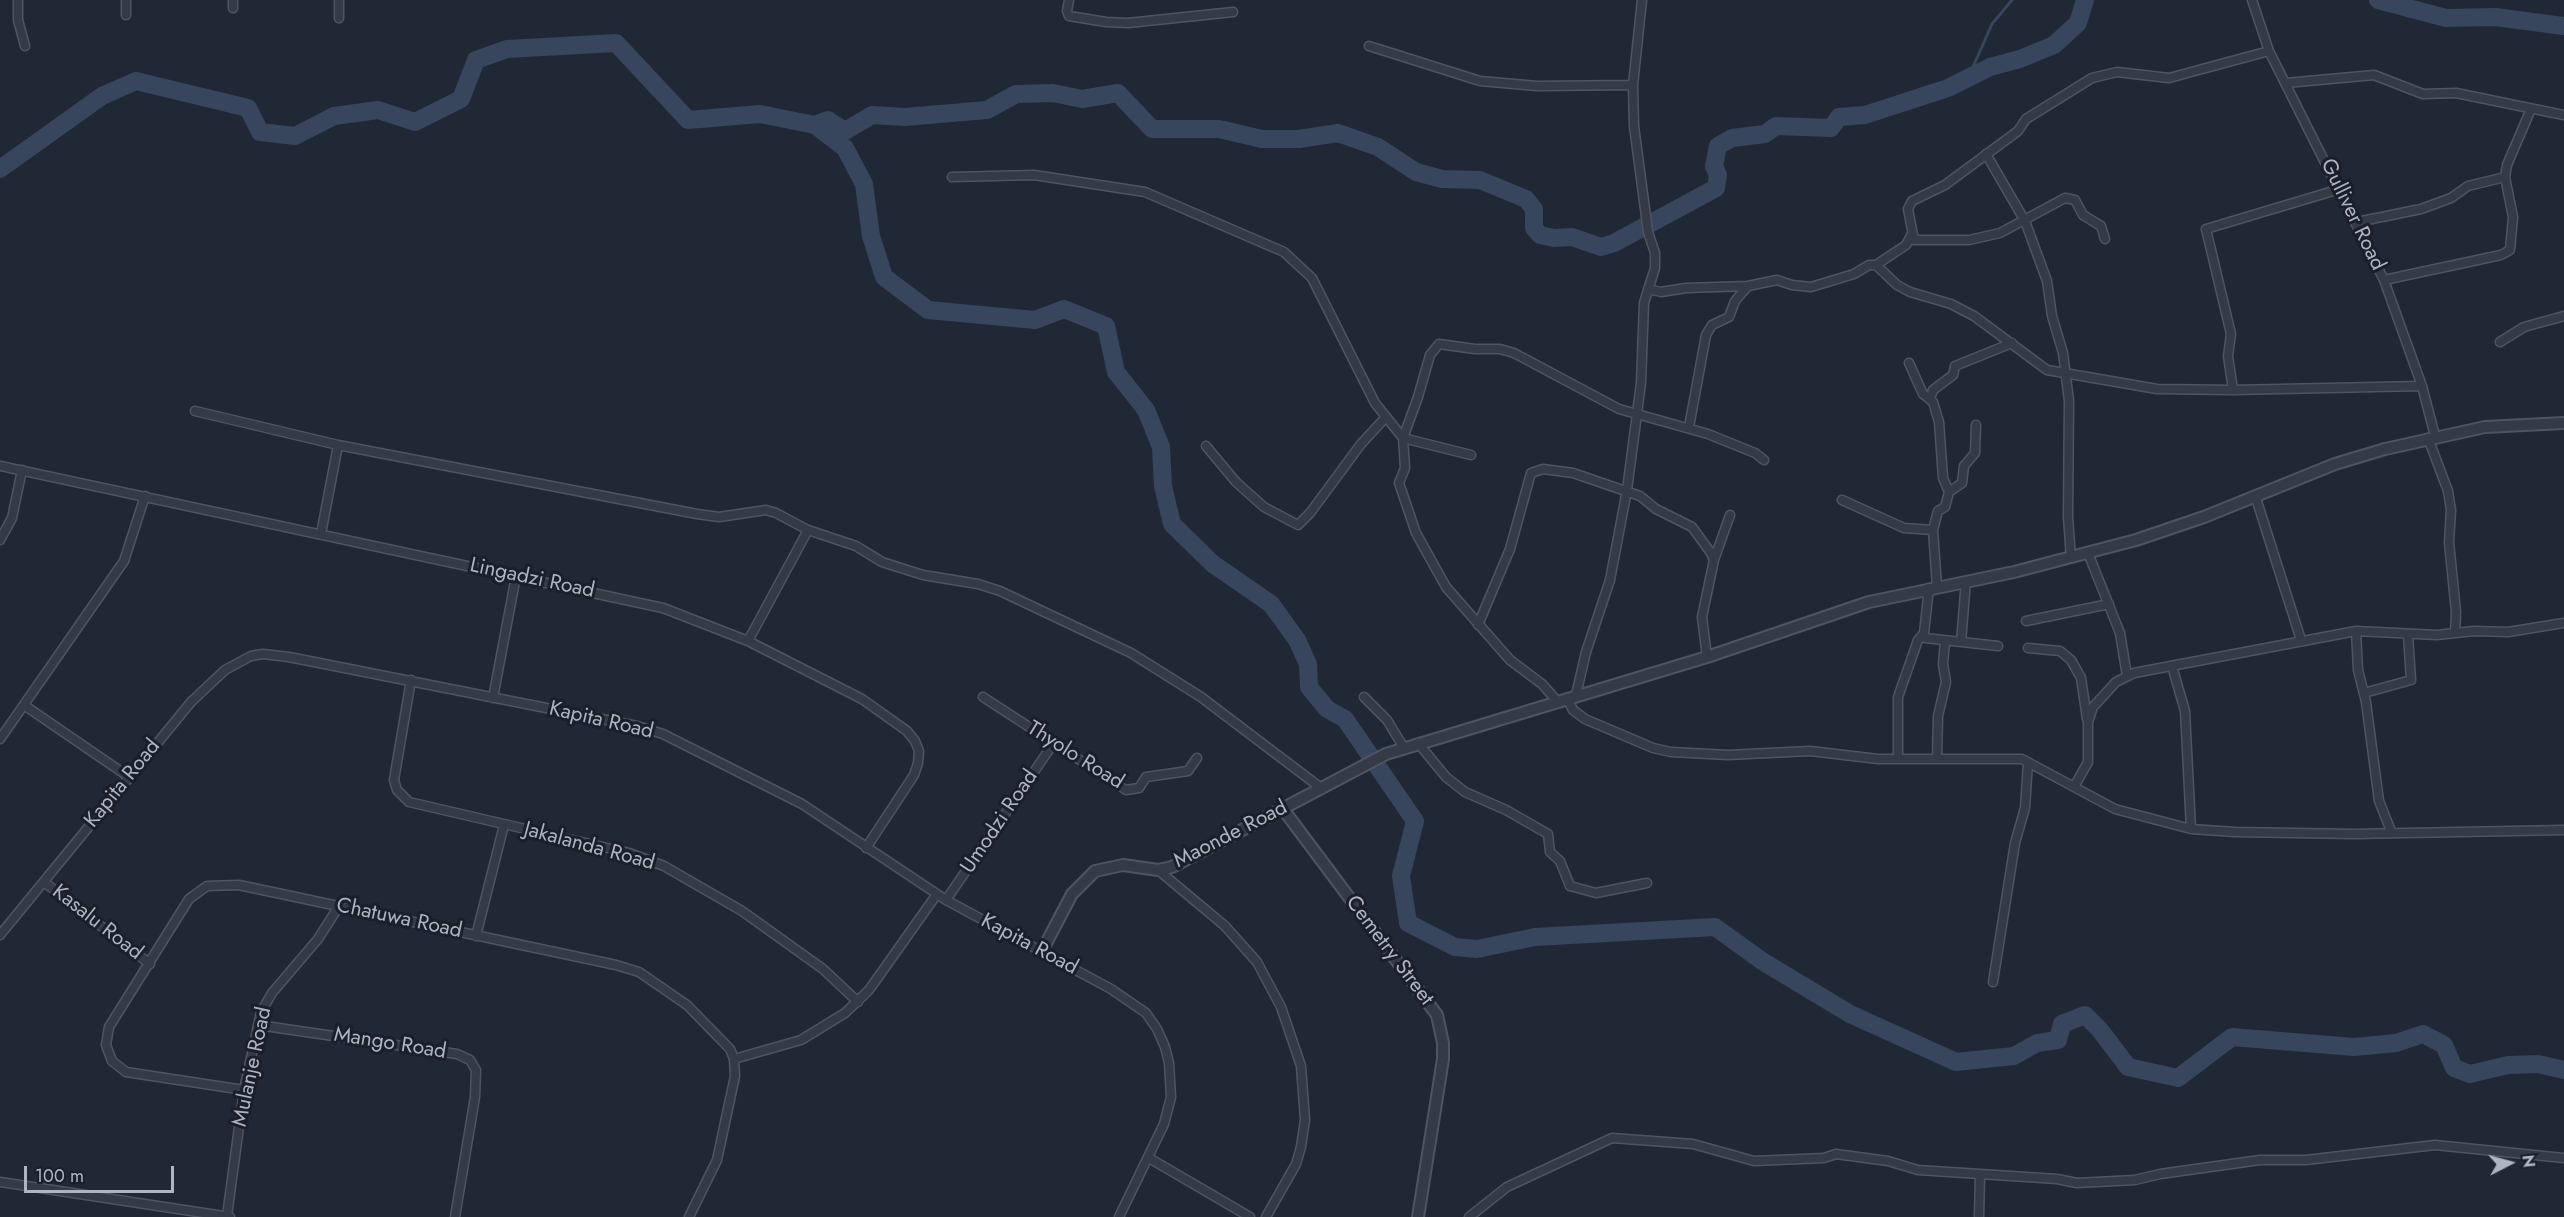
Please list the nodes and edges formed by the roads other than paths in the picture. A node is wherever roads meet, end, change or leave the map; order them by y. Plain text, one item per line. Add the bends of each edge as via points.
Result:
1 (18, 0) edge
2 (126, 0) edge
3 (339, 0) edge
4 (1069, 0) edge
5 (1642, 0) edge
6 (2252, 0) edge
7 (1233, 12) dead end
8 (126, 15) dead end
9 (339, 18) dead end
10 (25, 46) dead end
11 (1369, 46) dead end
12 (2269, 51) junction
13 (2286, 82) junction
14 (1633, 85) junction
15 (2531, 109) junction
16 (2564, 116) edge
17 (1986, 154) junction
18 (952, 177) dead end
19 (2505, 177) junction
20 (2340, 189) junction
21 (2025, 221) junction
22 (2357, 222) junction
23 (1912, 234) junction
24 (2105, 239) dead end
25 (1876, 265) junction
26 (2384, 280) junction
27 (1748, 286) junction
28 (1648, 290) junction
29 (2564, 316) edge
30 (2500, 342) dead end
31 (2012, 343) junction
32 (1909, 363) dead end
33 (2066, 372) junction
34 (2422, 386) junction
35 (2233, 390) junction
36 (1929, 398) junction
37 (195, 411) dead end
38 (1638, 415) junction
39 (1386, 417) junction
40 (2564, 423) edge
41 (1976, 424) dead end
42 (1689, 427) junction
43 (2432, 437) junction
44 (1402, 438) junction
45 (338, 445) junction
46 (1206, 446) dead end
47 (1471, 455) dead end
48 (1764, 460) dead end
49 (0, 466) edge
50 (22, 470) junction
51 (1627, 490) junction
52 (1949, 492) junction
53 (2255, 495) junction
54 (145, 496) junction
55 (1842, 500) dead end
56 (1730, 515) dead end
57 (808, 530) junction
58 (1933, 530) junction
59 (321, 534) junction
60 (0, 540) edge
61 (2088, 553) junction
62 (2071, 558) junction
63 (1714, 560) junction
64 (516, 576) junction
65 (1966, 581) junction
66 (1933, 588) junction
67 (2109, 604) junction
68 (2026, 621) dead end
69 (2564, 623) edge
70 (1478, 626) junction
71 (2356, 631) junction
72 (1924, 633) junction
73 (2455, 633) junction
74 (2408, 635) junction
75 (2301, 640) junction
76 (748, 641) junction
77 (1945, 641) junction
78 (1961, 642) junction
79 (1998, 646) dead end
80 (2028, 648) dead end
81 (1707, 657) junction
82 (2172, 666) junction
83 (2127, 676) junction
84 (411, 680) junction
85 (2364, 693) junction
86 (983, 697) dead end
87 (1364, 697) dead end
88 (493, 698) junction
89 (1567, 698) junction
90 (24, 705) junction
91 (2088, 722) junction
92 (0, 739) edge
93 (1419, 743) junction
94 (1053, 744) junction
95 (1404, 748) junction
96 (1197, 758) dead end
97 (1898, 759) junction
98 (1937, 759) junction
99 (2028, 762) junction
100 (129, 777) junction
101 (2074, 787) junction
102 (1321, 788) junction
103 (1283, 809) junction
104 (504, 825) junction
105 (2191, 828) junction
106 (2564, 830) edge
107 (2391, 831) junction
108 (866, 848) junction
109 (1158, 870) junction
110 (44, 882) junction
111 (1647, 883) dead end
112 (937, 894) junction
113 (946, 900) junction
114 (339, 906) junction
115 (0, 935) edge
116 (476, 936) junction
117 (1042, 951) junction
118 (150, 964) junction
119 (1993, 982) dead end
120 (858, 1002) junction
121 (258, 1025) junction
122 (734, 1059) junction
123 (244, 1089) junction
124 (1149, 1158) junction
125 (2564, 1158) edge
126 (1980, 1174) junction
127 (0, 1182) edge
128 (229, 1217) edge
129 (455, 1217) edge
130 (689, 1217) edge
131 (1119, 1217) edge
132 (1250, 1217) edge
133 (1266, 1217) edge
134 (1418, 1217) edge
135 (1469, 1217) edge
136 (1979, 1217) edge

1 - 10 street via 18,20
2 - 8 street
3 - 9 street
4 - 7 street via 1069,16 1106,22
5 - 14 street
6 - 12 street, Gulliver Road
11 - 14 street via 1480,81 1537,86
12 - 13 street, Gulliver Road
12 - 17 street via 2169,78 2104,73 2026,119 2018,131
13 - 15 street via 2374,75 2418,93 2456,93
13 - 20 street, Gulliver Road
14 - 28 street via 1638,164 1655,254
15 - 16 street
15 - 19 street via 2511,152
17 - 21 street
17 - 23 street via 1945,185 1911,201 1908,209
18 - 39 street via 1034,175 1145,192 1284,252 1312,278 1375,403
19 - 22 street via 2468,186 2451,198 2421,209
19 - 26 street via 2513,217 2512,246 2506,253
20 - 22 street, Gulliver Road
20 - 35 street via 2206,229 2230,334 2228,356
21 - 23 street via 2000,233 1970,240 1921,242 1914,240
21 - 24 street via 2065,198 2075,200 2083,215 2101,226
21 - 33 street via 2047,281
22 - 26 street, Gulliver Road
23 - 25 street via 1906,245
25 - 27 street via 1823,285 1792,285 1777,280
25 - 31 street via 1897,285 1967,312
26 - 34 street, Gulliver Road
27 - 28 street
27 - 42 street via 1735,301 1729,317 1706,334
28 - 38 street
29 - 30 street via 2524,327
31 - 33 street via 2040,367
31 - 36 street via 1955,366 1953,375 1933,390
32 - 36 street via 1923,394
33 - 35 street via 2142,388
33 - 62 street via 2071,443
34 - 35 street
34 - 43 street, Gulliver Road
36 - 52 street via 1939,422 1942,478
37 - 45 street
38 - 42 street
38 - 44 street via 1609,404 1514,353 1439,344 1430,355
38 - 51 street
39 - 44 street
39 - 46 street via 1360,444 1298,525 1264,507 1236,482
40 - 43 street, Maonde Road via 2485,426
41 - 52 street via 1975,453 1964,466 1962,483
42 - 48 street
43 - 53 street, Maonde Road via 2335,464
43 - 73 street, Gulliver Road via 2451,510 2449,542
44 - 47 street
44 - 70 street via 1405,468 1399,483 1409,517 1446,587
45 - 57 street via 712,516 766,510
45 - 59 street
49 - 50 street, Lingadzi Road
50 - 54 street, Lingadzi Road
50 - 60 street via 12,518
51 - 63 street via 1692,527
51 - 70 street via 1573,473 1543,469 1531,473 1510,549
51 - 89 street via 1610,580
52 - 58 street
53 - 61 street, Maonde Road via 2169,530
53 - 75 street
54 - 59 street, Lingadzi Road
54 - 90 street via 124,561
55 - 58 street via 1904,528
56 - 63 street
57 - 76 street
57 - 102 street via 923,575 1000,591 1131,652 1201,697
58 - 66 street
59 - 64 street, Lingadzi Road
61 - 62 street, Maonde Road
61 - 67 street
62 - 65 street, Maonde Road
63 - 81 street via 1702,617
64 - 76 street, Lingadzi Road via 663,608
64 - 88 street
65 - 66 street, Maonde Road
65 - 78 street
66 - 72 street
66 - 81 street, Maonde Road via 1869,602
67 - 68 street
67 - 83 street via 2120,633
69 - 73 street via 2508,632
70 - 89 street via 1510,660
71 - 74 street
71 - 75 street
71 - 85 street via 2358,670
72 - 77 street via 1928,639
72 - 97 street via 1898,697
73 - 74 street
74 - 85 street via 2411,680
75 - 82 street
76 - 108 street, Lingadzi Road via 862,699 915,741 919,751 914,775
77 - 78 street
77 - 98 street via 1946,682 1938,716
78 - 79 street
80 - 91 street via 2060,651 2071,660 2081,678
81 - 89 street, Maonde Road
82 - 83 street
82 - 105 street via 2184,711
83 - 91 street via 2099,698
84 - 88 street, Kapita Road
84 - 100 street, Kapita Road via 275,654 251,656 209,683
84 - 104 street, Jakalanda Road via 394,771 397,790 417,806
85 - 107 street via 2379,801
86 - 94 street, Thyolo Road
87 - 95 street via 1387,720
88 - 108 street, Kapita Road via 663,734 789,796
89 - 93 street, Maonde Road
89 - 97 street via 1573,710 1585,719 1671,752 1728,755 1820,751 1853,758
90 - 92 street
90 - 100 street
91 - 101 street via 2088,762
93 - 95 street, Maonde Road
93 - 111 street via 1446,777 1465,792 1548,834 1550,852 1560,861 1570,886 1596,893
94 - 96 street, Thyolo Road via 1126,790 1138,788 1146,777 1188,771
94 - 113 street, Umodzi Road
95 - 102 street, Maonde Road
97 - 98 street
98 - 99 street via 2015,758
99 - 101 street
99 - 119 street via 2025,808 2015,843
100 - 110 street, Kapita Road
101 - 105 street via 2133,815
102 - 103 street, Maonde Road
103 - 109 street, Maonde Road via 1172,867
103 - 134 street, Cemetry Street via 1437,1015 1443,1059
104 - 116 street
104 - 120 street, Jakalanda Road via 629,853 672,870 742,911 823,969
105 - 107 street via 2235,832
106 - 107 street
108 - 112 street, Kapita Road
109 - 117 street, Maonde Road via 1116,865 1087,877 1072,894
109 - 133 street via 1225,926 1257,962 1281,1007 1298,1056 1305,1105 1301,1148
110 - 115 street, Kapita Road
110 - 118 street, Kasalu Road
112 - 113 street, Kapita Road
112 - 120 street
113 - 117 street, Kapita Road
114 - 116 street, Chatuwa Road
114 - 118 street, Chatuwa Road via 239,885 207,886 189,899
114 - 121 street, Mulanje Road via 318,939 272,993
116 - 122 street, Chatuwa Road via 639,972 687,1005 730,1048
117 - 124 street, Kapita Road via 1130,1001 1146,1013 1157,1029 1169,1063 1171,1097
118 - 123 street, Chatuwa Road via 109,1027 106,1045 112,1061 126,1072
120 - 122 street via 801,1040
121 - 123 street, Mulanje Road
121 - 129 street, Mango Road via 457,1054 470,1060 476,1070 475,1097
122 - 130 street via 735,1076 717,1160
123 - 128 street, Mulanje Road
124 - 131 street, Kapita Road
124 - 132 street
125 - 126 street via 2448,1145 2298,1160 2260,1160 2135,1180 2077,1182
126 - 135 street via 1918,1170 1888,1161 1836,1154 1754,1161 1693,1144 1612,1137 1507,1186
126 - 136 street
127 - 128 street

